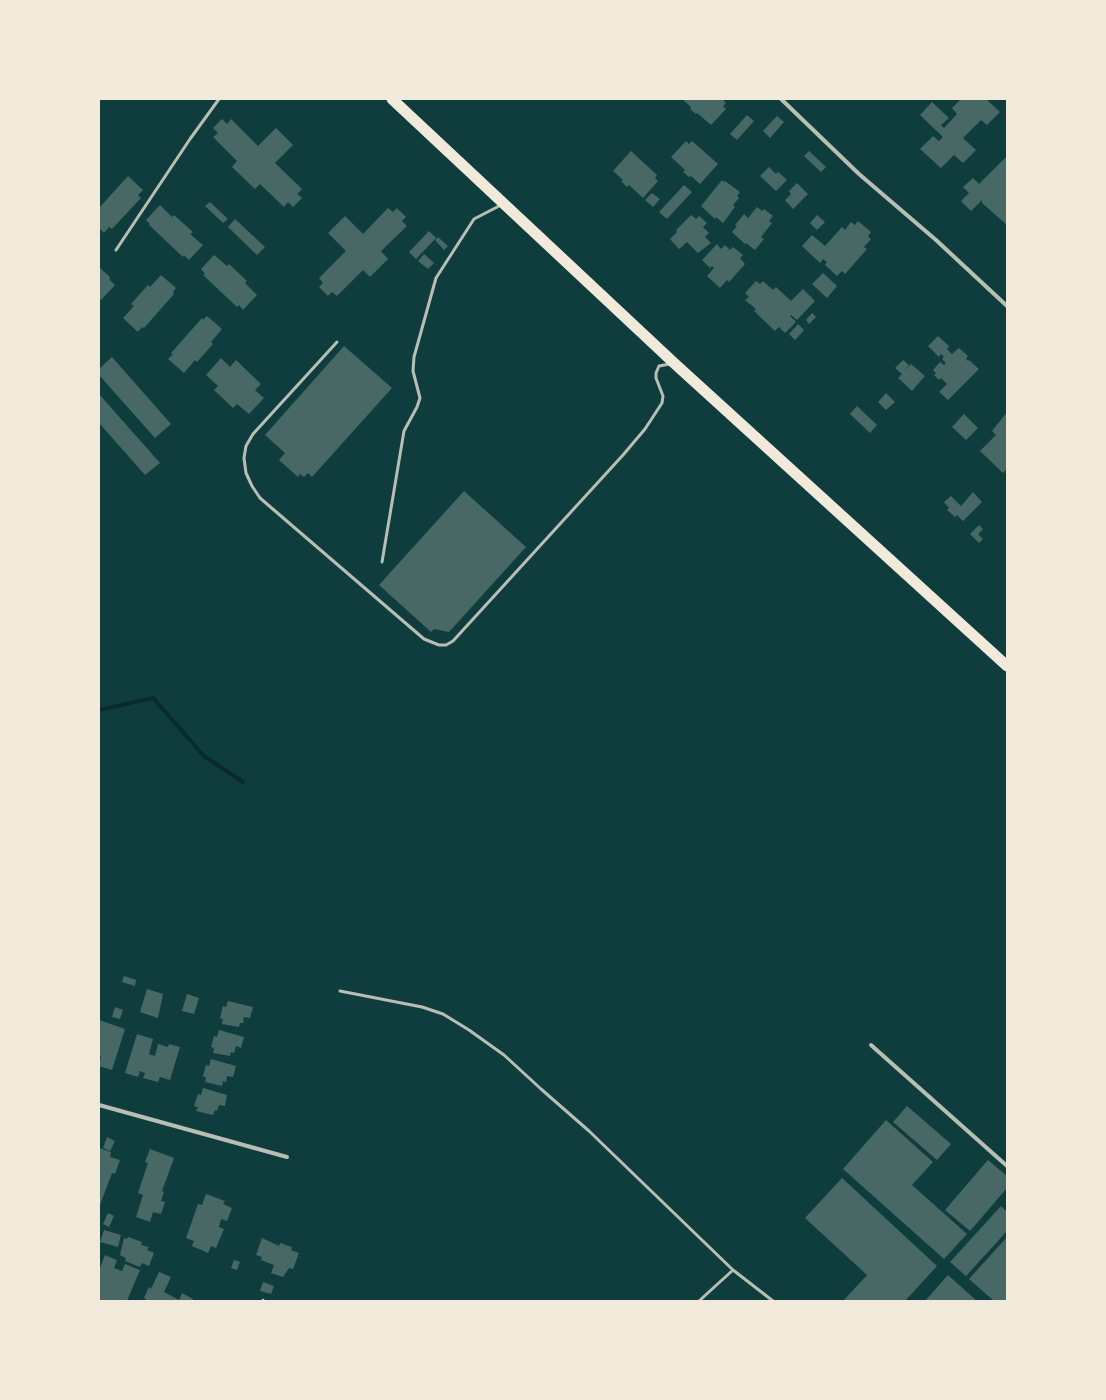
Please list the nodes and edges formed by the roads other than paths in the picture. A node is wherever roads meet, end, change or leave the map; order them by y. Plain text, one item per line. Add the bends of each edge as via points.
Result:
1 (219, 99) edge
2 (392, 99) edge
3 (782, 99) edge
4 (504, 204) junction
5 (116, 250) dead end
6 (1007, 306) edge
7 (337, 342) dead end
8 (674, 363) junction
9 (382, 562) dead end
10 (1007, 666) edge
11 (340, 991) dead end
12 (871, 1045) dead end
13 (99, 1105) edge
14 (287, 1157) dead end
15 (1007, 1166) edge
16 (733, 1270) junction
17 (699, 1301) edge
18 (773, 1301) edge

1 - 5 lane
2 - 4 highway
3 - 6 street via 859,174
4 - 8 highway
4 - 9 lane via 474,219 436,278 414,356 413,371 420,398 404,431
7 - 8 lane via 253,434 246,446 246,473 260,498 424,638 439,646 453,641 636,440 662,403 663,396 656,378 659,366
8 - 10 highway
11 - 16 lane via 422,1007 443,1014 469,1030 504,1055 583,1126
12 - 15 street
13 - 14 street
16 - 17 lane
16 - 18 lane

